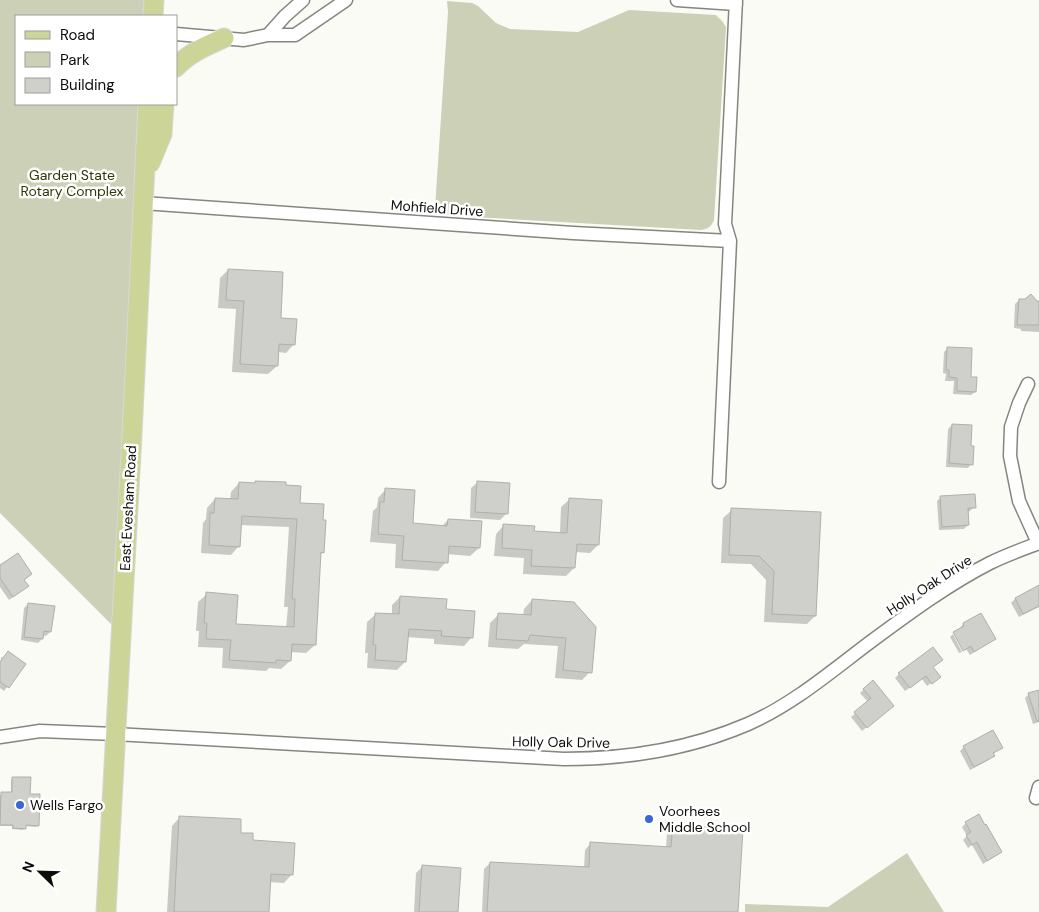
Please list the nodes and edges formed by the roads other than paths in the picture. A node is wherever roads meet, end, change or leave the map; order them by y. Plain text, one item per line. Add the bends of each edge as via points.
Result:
1 (154, 0) edge
2 (303, 0) edge
3 (346, 0) edge
4 (677, 0) edge
5 (736, 2) edge
6 (153, 15) edge
7 (178, 34) edge
8 (268, 35) junction
9 (224, 38) junction
10 (178, 65) edge
11 (148, 105) edge
12 (164, 105) edge
13 (144, 176) junction
14 (143, 203) junction
15 (730, 240) junction
16 (1028, 384) dead end
17 (719, 482) dead end
18 (1038, 543) edge
19 (116, 734) junction
20 (0, 737) edge
21 (106, 912) edge

1 - 6 main road
2 - 8 street
3 - 8 street via 294,35
4 - 5 street
5 - 15 street via 725,224
7 - 9 street
8 - 9 street via 244,40
9 - 10 main road via 198,50
11 - 13 main road, East Evesham Road
12 - 13 main road via 162,134
13 - 14 main road, East Evesham Road
14 - 15 street, Mohfield Drive via 573,233
14 - 19 main road, East Evesham Road
15 - 17 street
16 - 18 street via 1011,427 1010,456 1018,501
18 - 19 street, Holly Oak Drive via 957,582 790,701 749,724 663,751 564,760
19 - 20 street, Holly Oak Drive via 40,731
19 - 21 main road, East Evesham Road

